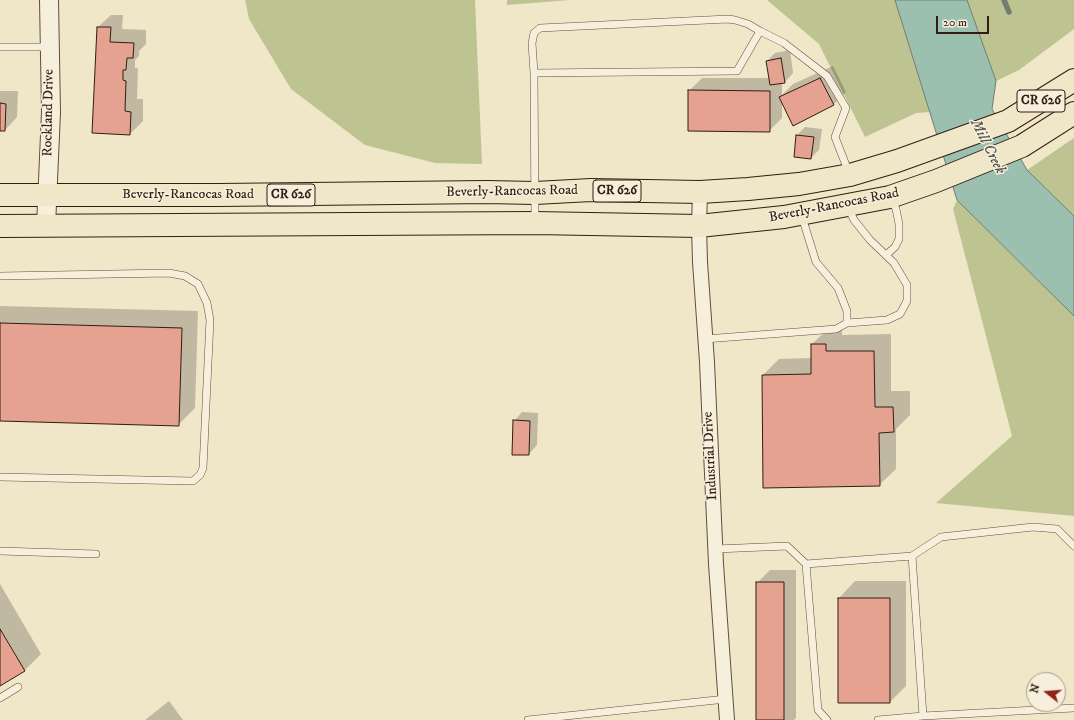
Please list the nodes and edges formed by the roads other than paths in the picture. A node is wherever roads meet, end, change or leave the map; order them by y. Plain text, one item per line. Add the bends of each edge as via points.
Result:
1 (49, 0) edge
2 (760, 31) junction
3 (0, 47) edge
4 (49, 47) junction
5 (534, 73) junction
6 (1074, 80) edge
7 (1074, 113) edge
8 (850, 175) junction
9 (700, 192) junction
10 (535, 193) junction
11 (0, 195) edge
12 (47, 196) junction
13 (890, 197) junction
14 (847, 205) junction
15 (802, 214) junction
16 (535, 223) junction
17 (0, 226) edge
18 (46, 226) junction
19 (699, 226) junction
20 (886, 255) junction
21 (0, 276) edge
22 (847, 323) junction
23 (705, 339) junction
24 (0, 477) edge
25 (1074, 546) edge
26 (716, 548) junction
27 (0, 551) edge
28 (96, 554) dead end
29 (912, 556) junction
30 (806, 564) junction
31 (18, 687) dead end
32 (0, 698) edge
33 (726, 699) junction
34 (1074, 708) edge
35 (923, 716) junction
36 (528, 720) edge
37 (727, 720) edge
38 (827, 720) edge
39 (878, 720) edge

1 - 4 street, Rockland Drive
2 - 5 lane via 737,70
2 - 5 lane via 748,24 728,19 540,28 534,33 532,43
2 - 8 lane via 784,43 826,76 846,108 835,137
3 - 4 lane
4 - 12 street, Rockland Drive via 51,112
5 - 10 lane
6 - 8 main road, Beverly-Rancocas Road / CR 626 via 1008,121 928,151
7 - 13 main road, Beverly-Rancocas Road / CR 626 via 1022,146
8 - 9 main road, Beverly-Rancocas Road / CR 626 via 799,184
9 - 10 main road, Beverly-Rancocas Road / CR 626 via 591,190
9 - 19 street, Industrial Drive
10 - 12 main road, Beverly-Rancocas Road / CR 626
10 - 16 lane
11 - 12 main road, Beverly-Rancocas Road / CR 626
12 - 18 street, Rockland Drive
13 - 14 main road, Beverly-Rancocas Road / CR 626
13 - 20 lane via 896,209 899,239
14 - 15 main road, Beverly-Rancocas Road / CR 626
14 - 20 lane via 854,220
15 - 19 main road, Beverly-Rancocas Road / CR 626
15 - 22 lane via 816,262 838,288 847,311
16 - 18 main road, Beverly-Rancocas Road / CR 626
16 - 19 main road, Beverly-Rancocas Road / CR 626
17 - 18 main road, Beverly-Rancocas Road / CR 626
19 - 23 street, Industrial Drive
20 - 22 lane via 894,263 906,285 908,301 900,314 886,320
21 - 24 lane via 185,276 198,284 207,302 210,320 203,468 193,481
22 - 23 lane via 836,329
23 - 26 street, Industrial Drive
25 - 29 lane via 1057,529 1033,526 940,537
26 - 30 lane via 787,546
26 - 33 street, Industrial Drive
27 - 28 lane
29 - 30 lane
29 - 35 lane
30 - 38 lane via 818,710
31 - 32 lane
33 - 36 lane
33 - 37 street, Industrial Drive
34 - 35 lane
35 - 39 lane

